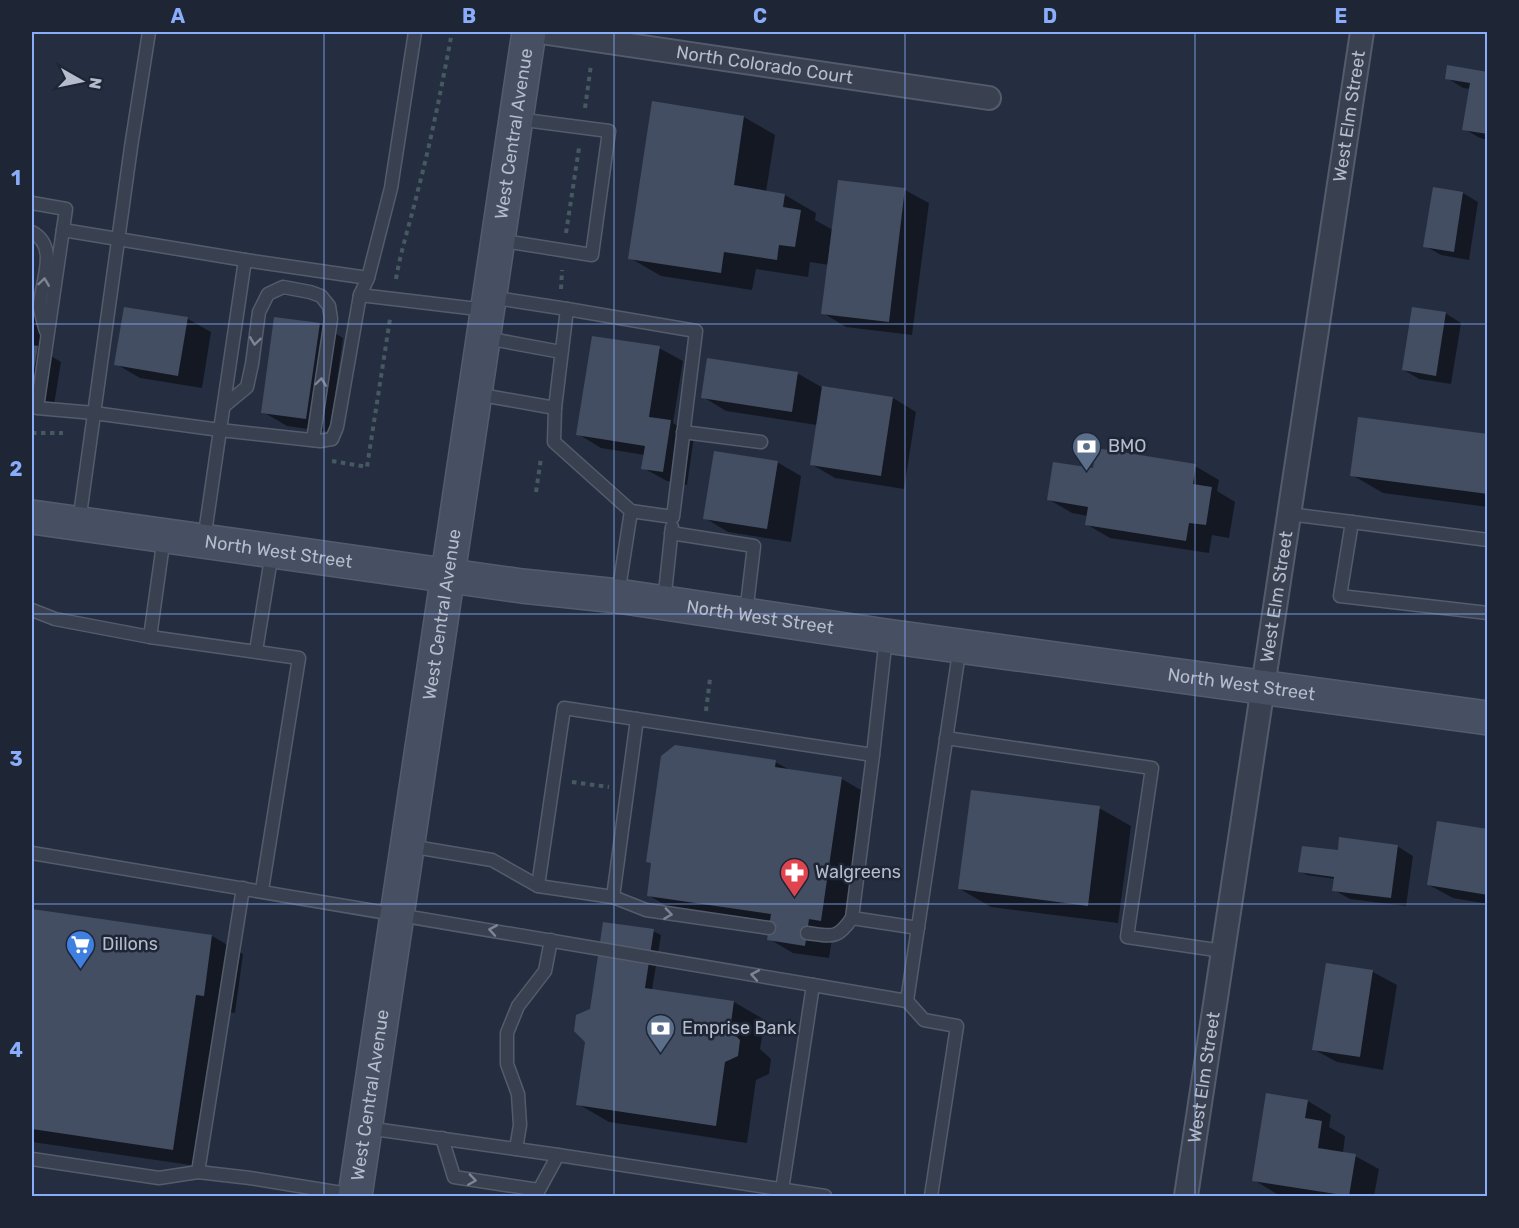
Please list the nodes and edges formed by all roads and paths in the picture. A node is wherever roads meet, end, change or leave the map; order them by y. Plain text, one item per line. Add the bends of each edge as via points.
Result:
1 (149, 32) edge
2 (415, 32) edge
3 (529, 32) edge
4 (541, 32) edge
5 (1362, 32) edge
6 (989, 98) dead end
7 (516, 119) junction
8 (32, 203) edge
9 (63, 230) junction
10 (32, 232) edge
11 (119, 239) junction
12 (498, 240) junction
13 (245, 260) junction
14 (368, 278) junction
15 (360, 295) junction
16 (567, 309) junction
17 (487, 315) junction
18 (47, 338) junction
19 (561, 352) junction
20 (475, 394) junction
21 (224, 406) junction
22 (34, 407) edge
23 (555, 408) junction
24 (94, 413) junction
25 (220, 430) junction
26 (683, 432) junction
27 (313, 440) junction
28 (761, 442) dead end
29 (631, 511) junction
30 (1289, 514) junction
31 (32, 517) edge
32 (673, 517) junction
33 (1352, 522) junction
34 (79, 523) junction
35 (671, 533) junction
36 (165, 536) junction
37 (1488, 540) edge
38 (204, 541) junction
39 (272, 550) junction
40 (447, 576) junction
41 (618, 596) junction
42 (664, 603) junction
43 (32, 610) edge
44 (1488, 613) edge
45 (746, 615) junction
46 (886, 636) junction
47 (150, 637) junction
48 (960, 646) junction
49 (256, 651) junction
50 (1263, 688) junction
51 (1488, 718) edge
52 (637, 719) junction
53 (946, 738) junction
54 (873, 755) junction
55 (407, 846) junction
56 (32, 852) edge
57 (538, 886) junction
58 (243, 888) junction
59 (262, 891) junction
60 (613, 897) junction
61 (398, 914) junction
62 (852, 918) junction
63 (769, 928) dead end
64 (918, 928) junction
65 (807, 933) dead end
66 (551, 940) junction
67 (1223, 951) junction
68 (813, 985) junction
69 (907, 1001) junction
70 (366, 1127) junction
71 (442, 1138) junction
72 (516, 1149) junction
73 (558, 1155) junction
74 (32, 1159) edge
75 (198, 1172) junction
76 (782, 1190) junction
77 (355, 1196) edge
78 (825, 1197) edge
79 (931, 1197) edge
80 (1186, 1197) edge

1 - 11 lane
2 - 14 lane via 391,188
3 - 7 main road, West Central Avenue
4 - 6 street, North Colorado Court
5 - 30 street, West Elm Street
7 - 12 main road, West Central Avenue
7 - 12 lane via 609,131 592,255
8 - 9 lane via 66,209
9 - 11 lane
9 - 18 lane
18 -> 10 lane via 40,308 47,252
11 - 13 lane
11 - 24 lane
12 - 17 main road, West Central Avenue
13 - 14 lane
13 - 21 lane
14 - 15 lane
15 - 17 lane
15 - 27 lane via 337,427 332,439
16 - 17 lane
16 - 19 lane
16 - 26 lane via 696,331
17 - 19 lane
17 - 20 main road, West Central Avenue
18 - 22 lane
19 - 23 lane
20 - 23 lane
20 - 40 main road, West Central Avenue
21 - 25 lane
27 -> 21 lane via 331,319 329,306 321,296 283,287 268,294 259,312 247,387
22 - 24 lane
23 - 29 lane via 554,442
24 - 25 lane
24 - 34 lane
25 - 27 lane
25 - 38 lane
26 - 28 lane
26 - 32 lane
29 - 32 lane
29 - 41 lane
30 - 33 lane
30 - 50 street, West Elm Street
31 - 34 main road, North West Street
32 - 35 lane
33 - 37 lane
33 - 44 lane via 1340,596
34 - 36 main road, North West Street
35 - 42 lane
35 - 45 lane via 754,546
36 - 38 main road, North West Street
36 - 47 lane
38 - 39 main road, North West Street
39 - 40 main road, North West Street
39 - 49 lane
40 - 41 main road, North West Street
40 - 55 main road, West Central Avenue
41 - 42 main road, North West Street
42 - 45 main road, North West Street
43 - 47 lane via 55,619
45 - 46 main road, North West Street
46 - 48 main road, North West Street
46 - 54 lane
47 - 49 lane
48 - 50 main road, North West Street
48 - 53 lane
49 - 59 lane via 299,658
50 - 51 main road, North West Street
50 - 67 street, West Elm Street
52 - 54 lane
52 - 57 lane via 564,708
52 - 60 lane
53 - 64 lane
53 - 67 lane via 1152,768 1127,937
54 - 62 lane
55 - 57 lane via 492,860
55 - 61 main road, West Central Avenue
56 - 58 lane
57 - 60 lane
58 - 59 lane
58 - 75 lane
59 - 61 lane
60 -> 63 lane via 646,910
66 -> 61 lane
61 - 70 main road, West Central Avenue
62 - 64 lane
62 - 65 lane via 843,930 830,936
64 - 69 lane
68 -> 66 lane
66 - 72 lane via 545,971 518,1006 507,1033 507,1064 518,1094 520,1125
67 - 80 street, West Elm Street
68 - 69 lane
68 - 76 lane
69 - 79 lane via 924,1020 957,1026
70 - 71 lane
70 - 77 main road, West Central Avenue
71 - 72 lane
71 -> 73 lane via 454,1177 539,1190
72 - 73 lane
73 - 76 lane
74 - 75 lane via 159,1178
75 - 77 lane
76 - 78 lane

